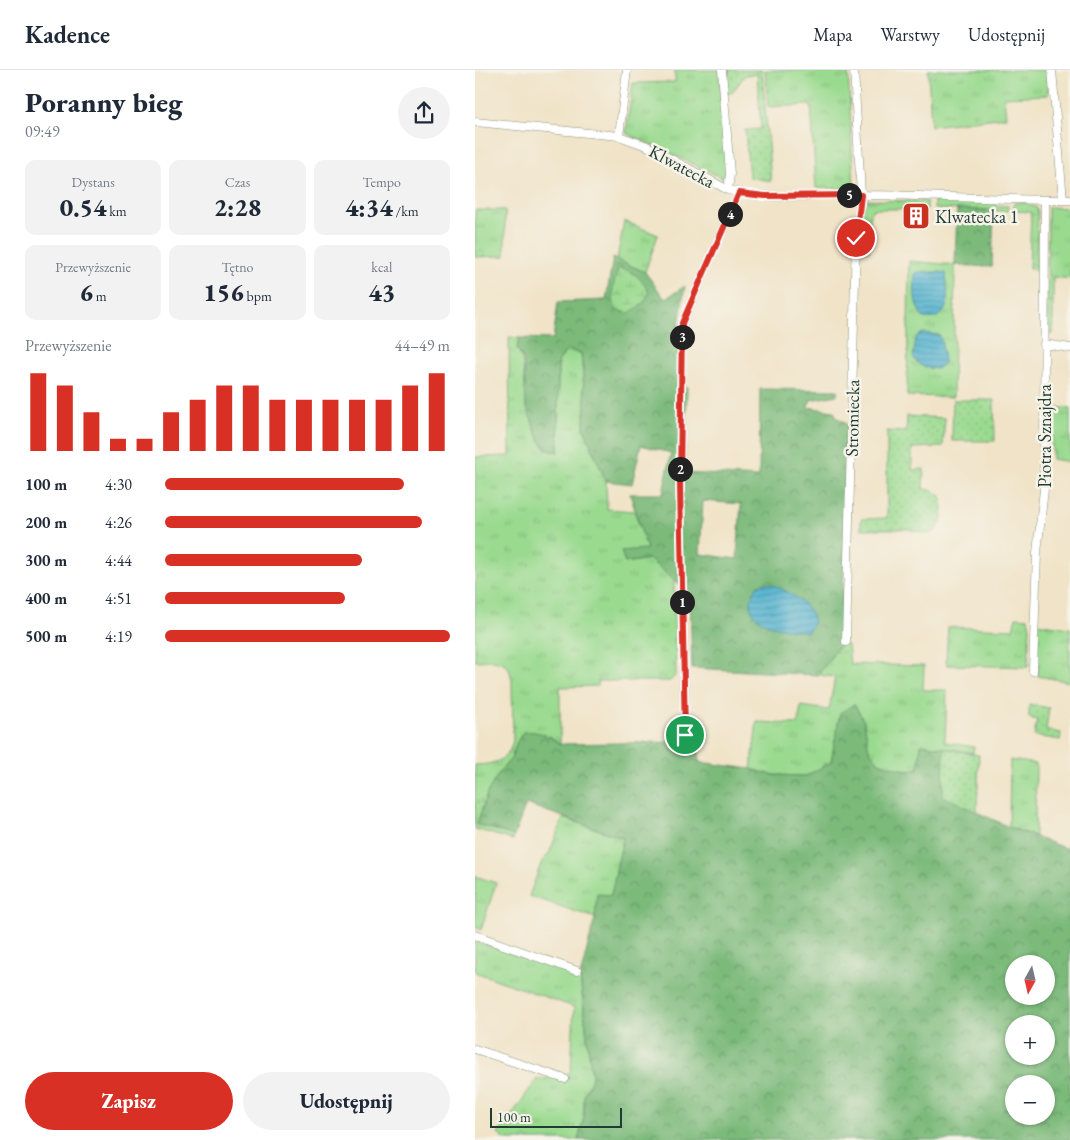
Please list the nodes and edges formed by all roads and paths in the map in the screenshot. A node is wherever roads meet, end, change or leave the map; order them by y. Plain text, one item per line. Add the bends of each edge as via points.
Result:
1 (627, 70) edge
2 (722, 70) edge
3 (854, 70) edge
4 (1052, 70) edge
5 (475, 122) edge
6 (619, 136) junction
7 (728, 190) junction
8 (739, 193) junction
9 (861, 195) junction
10 (1045, 200) junction
11 (1067, 200) edge
12 (1043, 344) junction
13 (1070, 348) edge
14 (846, 642) dead end
15 (1033, 671) dead end
16 (685, 735) dead end
17 (475, 935) edge
18 (577, 971) dead end
19 (475, 1049) edge
20 (565, 1079) dead end

1 - 6 street
2 - 7 street via 730,174
3 - 9 street, Stromiecka
4 - 11 street
5 - 6 street, Klwatecka
6 - 7 street, Klwatecka via 647,146
7 - 8 street, Klwatecka
8 - 9 street, Klwatecka via 765,196
8 - 16 street via 682,323 680,484
9 - 10 street, Klwatecka
9 - 14 street, Stromiecka via 856,238
10 - 11 street, Klwatecka
10 - 12 street, Piotra Sznajdra
12 - 13 street
12 - 15 street, Piotra Sznajdra via 1044,489 1037,553
17 - 18 street
19 - 20 street

